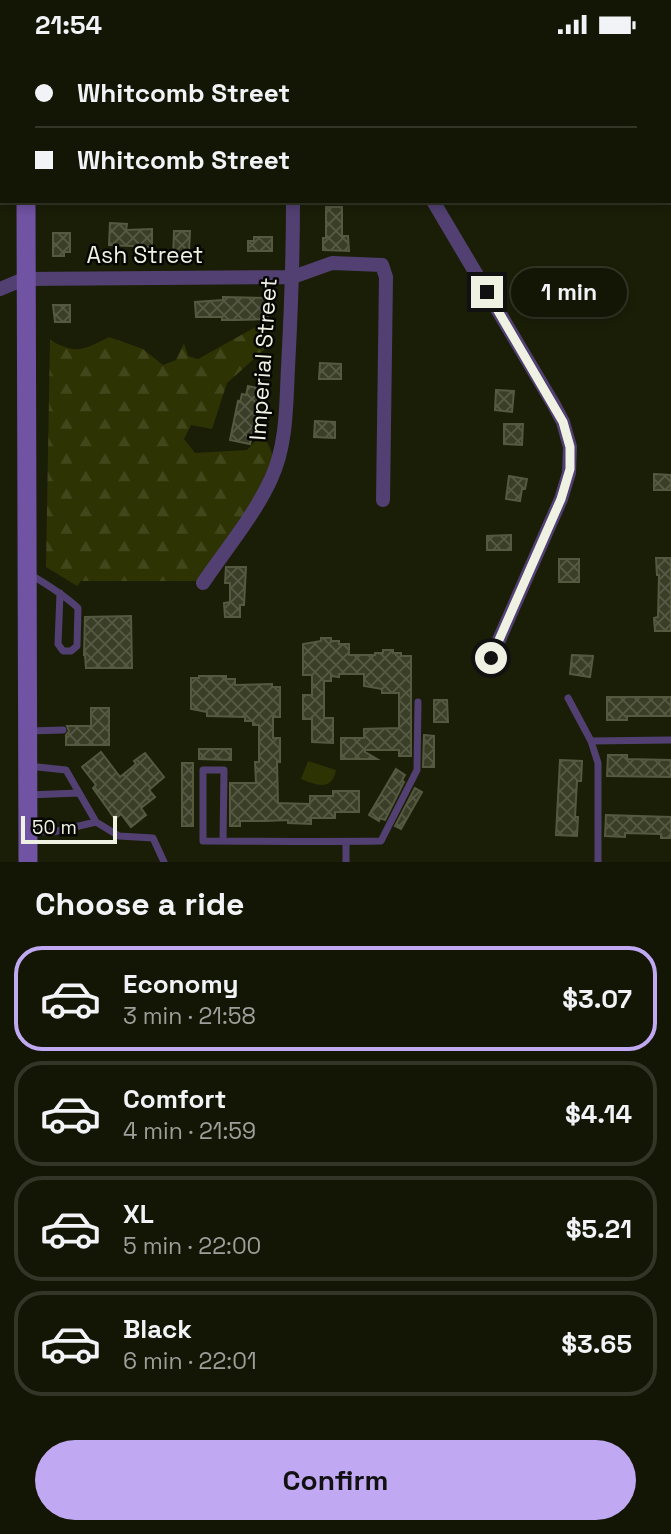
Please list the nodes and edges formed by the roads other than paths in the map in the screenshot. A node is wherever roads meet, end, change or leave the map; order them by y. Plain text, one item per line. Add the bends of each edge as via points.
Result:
1 (26, 203) edge
2 (293, 203) edge
3 (434, 203) edge
4 (293, 277) junction
5 (24, 279) junction
6 (0, 289) edge
7 (383, 500) dead end
8 (27, 573) junction
9 (203, 583) dead end
10 (60, 593) junction
11 (491, 658) dead end
12 (568, 698) dead end
13 (418, 702) dead end
14 (63, 730) dead end
15 (28, 731) junction
16 (671, 740) edge
17 (591, 741) junction
18 (28, 766) junction
19 (79, 793) junction
20 (28, 795) junction
21 (96, 823) junction
22 (28, 831) junction
23 (223, 841) junction
24 (346, 842) junction
25 (28, 862) edge
26 (164, 862) edge
27 (346, 862) edge
28 (598, 862) edge

1 - 5 street
2 - 4 street, Imperial Street
3 - 11 street via 554,405 570,447 570,469 561,499
4 - 5 street, Ash Street
4 - 7 street, Ash Street via 332,264 382,265 386,277
4 - 9 street, Imperial Street via 279,454 258,503
5 - 6 street, Ash Street
5 - 8 street
8 - 10 lane
8 - 15 street
10 - 10 lane via 78,608 77,646 71,652 58,645
12 - 17 lane
13 - 24 lane via 417,770 381,841
14 - 15 lane
15 - 18 street
16 - 17 lane
17 - 28 lane via 598,763
18 - 19 lane via 66,770
18 - 20 street
19 - 20 lane
19 - 21 lane
20 - 22 street
21 - 22 lane via 53,832
21 - 26 lane via 119,836 153,838
22 - 25 street
23 - 23 lane via 202,841 203,770 224,770
23 - 24 lane
24 - 27 lane

